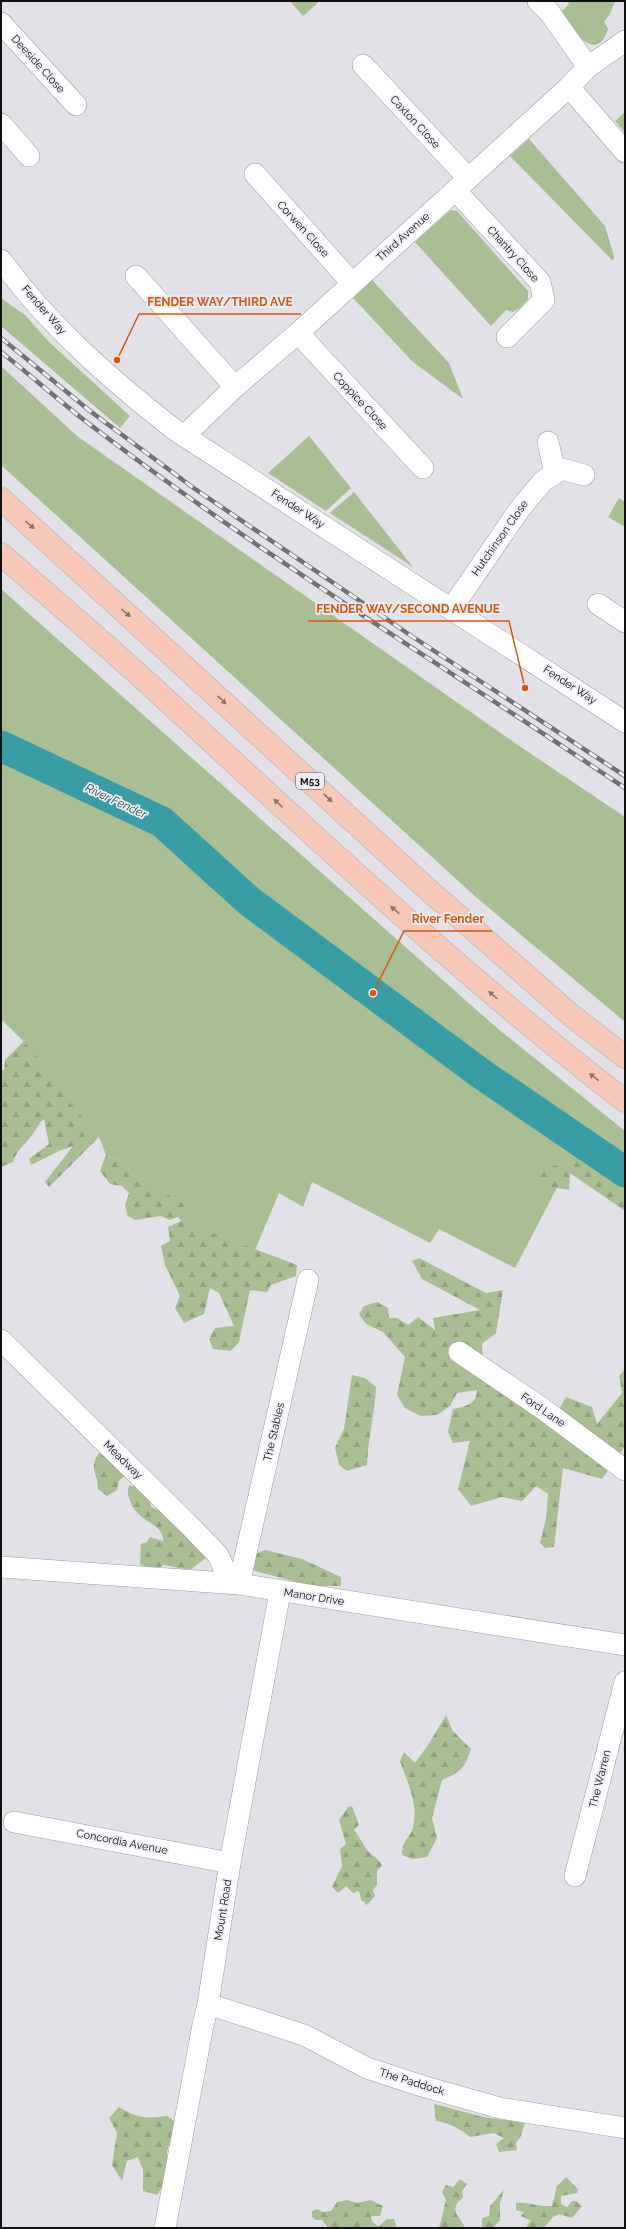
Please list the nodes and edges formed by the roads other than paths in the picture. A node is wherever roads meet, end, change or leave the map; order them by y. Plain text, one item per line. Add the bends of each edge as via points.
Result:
1 (538, 1) edge
2 (1, 23) edge
3 (625, 41) edge
4 (363, 65) dead end
5 (588, 67) junction
6 (570, 87) junction
7 (76, 105) dead end
8 (1, 124) edge
9 (625, 152) edge
10 (29, 156) dead end
11 (255, 174) dead end
12 (462, 184) junction
13 (1, 260) edge
14 (136, 276) dead end
15 (352, 283) junction
16 (298, 333) junction
17 (507, 337) dead end
18 (235, 387) junction
19 (184, 436) junction
20 (548, 442) dead end
21 (423, 468) dead end
22 (555, 474) junction
23 (584, 475) dead end
24 (1, 499) edge
25 (1, 554) edge
26 (598, 604) dead end
27 (452, 608) junction
28 (625, 622) edge
29 (625, 722) edge
30 (625, 1057) edge
31 (625, 1101) edge
32 (308, 1280) dead end
33 (1, 1340) edge
34 (459, 1352) dead end
35 (625, 1470) edge
36 (1, 1567) edge
37 (239, 1584) junction
38 (280, 1592) junction
39 (625, 1645) edge
40 (625, 1682) edge
41 (14, 1822) dead end
42 (230, 1863) junction
43 (575, 1876) dead end
44 (208, 2004) junction
45 (625, 2128) edge
46 (165, 2228) edge

1 - 5 street via 550,12
2 - 7 street, Deeside Close
3 - 5 street, Third Avenue
4 - 12 street, Caxton Close
5 - 6 street, Third Avenue
6 - 9 street
6 - 12 street, Third Avenue
8 - 10 street
11 - 15 street, Corwen Close
12 - 15 street, Third Avenue
12 - 17 street, Chantry Close via 540,282 544,300
13 - 19 street, Fender Way via 76,347 124,390
14 - 18 street
15 - 16 street, Third Avenue
16 - 18 street, Third Avenue
16 - 21 street, Coppice Close
18 - 19 street, Third Avenue
19 - 27 street, Fender Way
20 - 22 street
22 - 23 street, Hutchinson Close via 562,469
22 - 27 street, Hutchinson Close via 542,481 519,510
24 -> 30 highway, M53 via 424,886 572,1016
31 -> 25 highway via 548,1041 393,909 149,684
26 - 28 street
27 - 29 street, Fender Way
32 - 37 street, The Stables
33 - 37 street, Meadway via 190,1526 218,1555 226,1573
34 - 35 street, Ford Lane via 543,1409
36 - 37 street, Manor Drive
37 - 38 street, Manor Drive
38 - 39 street, Manor Drive
38 - 42 street, Mount Road
40 - 43 street, The Warren
41 - 42 street, Concordia Avenue
42 - 44 street, Mount Road
44 - 45 street, The Paddock via 304,2035 367,2068 422,2086 500,2108
44 - 46 street, Mount Road

